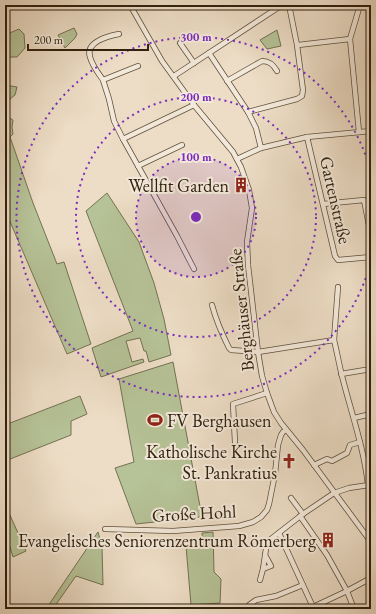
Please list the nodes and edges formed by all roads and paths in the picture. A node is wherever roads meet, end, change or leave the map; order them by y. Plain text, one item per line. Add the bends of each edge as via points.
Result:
1 (130, 5) edge
2 (283, 5) edge
3 (289, 5) edge
4 (360, 5) edge
5 (119, 34) dead end
6 (350, 39) junction
7 (180, 42) dead end
8 (298, 45) junction
9 (209, 53) junction
10 (194, 63) junction
11 (138, 66) dead end
12 (277, 71) dead end
13 (174, 76) junction
14 (103, 80) junction
15 (227, 81) junction
16 (194, 105) junction
17 (248, 112) junction
18 (371, 131) edge
19 (359, 132) junction
20 (307, 137) junction
21 (123, 139) junction
22 (182, 144) dead end
23 (262, 148) junction
24 (237, 159) junction
25 (138, 166) junction
26 (368, 196) dead end
27 (364, 200) junction
28 (323, 204) junction
29 (371, 236) edge
30 (371, 257) edge
31 (194, 269) dead end
32 (338, 287) dead end
33 (212, 305) dead end
34 (334, 340) junction
35 (258, 352) junction
36 (371, 369) edge
37 (341, 374) junction
38 (267, 393) junction
39 (371, 414) edge
40 (354, 418) junction
41 (286, 430) junction
42 (235, 442) dead end
43 (360, 442) junction
44 (314, 465) junction
45 (370, 485) edge
46 (334, 493) junction
47 (291, 498) dead end
48 (302, 515) junction
49 (105, 528) dead end
50 (279, 533) junction
51 (371, 542) edge
52 (371, 578) edge
53 (260, 580) dead end
54 (303, 585) junction
55 (347, 591) junction
56 (250, 609) edge
57 (354, 609) edge

1 - 13 street, Berghäuser Straße
2 - 3 street
2 - 9 street
3 - 8 street
4 - 6 street
5 - 14 street via 97,41 91,48 90,59
6 - 8 street
6 - 19 street
7 - 10 street
8 - 17 street via 302,96
9 - 10 street
9 - 15 street
10 - 13 street
11 - 14 street
12 - 15 street via 267,61 262,61
13 - 16 street, Berghäuser Straße
14 - 21 street via 114,121
15 - 17 street
16 - 21 street
16 - 24 street, Berghäuser Straße
17 - 23 street
18 - 19 street
19 - 20 street
20 - 23 street
20 - 28 street, Gartenstraße
21 - 25 street
22 - 25 street
23 - 24 street
24 - 35 street, Berghäuser Straße via 244,173 252,208 247,250
25 - 31 street
26 - 27 street
27 - 28 street
27 - 29 street
28 - 30 street, Gartenstraße via 338,260
32 - 34 street
33 - 35 street via 229,348
34 - 35 street
34 - 37 street
35 - 38 street, Berghäuser Straße
36 - 37 street
37 - 40 street
38 - 41 street, Berghäuser Straße via 274,412
38 - 42 street via 233,404
39 - 40 street
40 - 43 street
41 - 44 street, Berghäuser Straße
41 - 49 street, Große Hohl via 281,435 278,445 267,510 253,522 239,526 173,532
43 - 44 street via 350,445 347,453 332,462 327,459
43 - 45 street
44 - 46 street, Berghäuser Straße
45 - 46 street
46 - 48 street
46 - 51 street, Berghäuser Straße
47 - 48 street
48 - 50 street
48 - 55 street
50 - 53 street via 267,542
50 - 54 street
52 - 55 street
54 - 55 street via 313,607
54 - 56 street via 276,596 256,600 250,605
55 - 57 street

